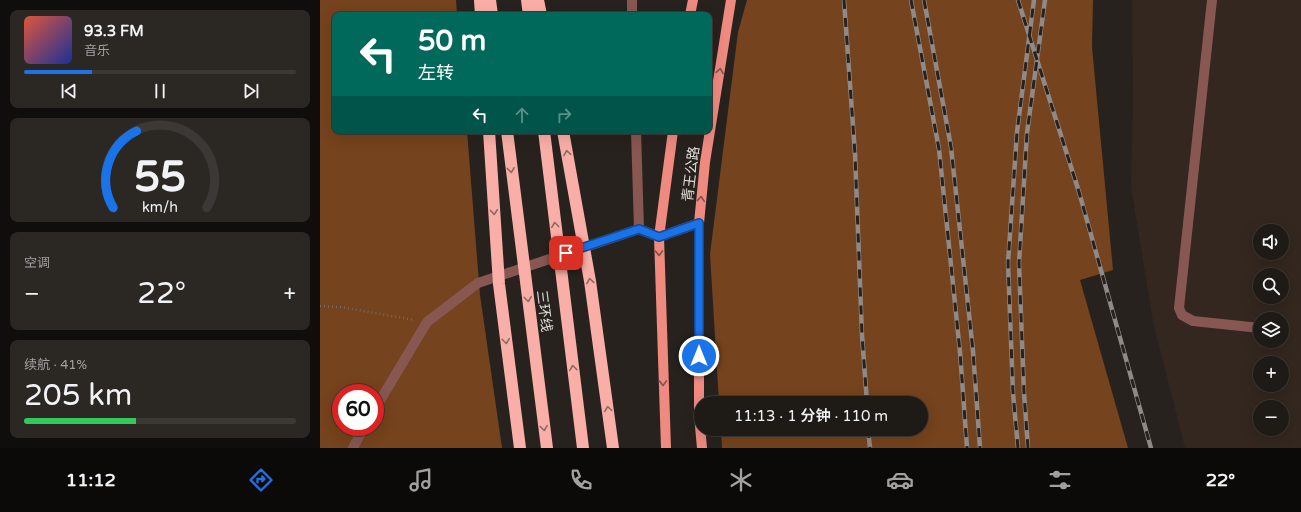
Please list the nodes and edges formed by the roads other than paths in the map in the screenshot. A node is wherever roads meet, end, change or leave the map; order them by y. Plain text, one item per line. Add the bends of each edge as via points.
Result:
1 (480, 0) edge
2 (490, 0) edge
3 (527, 0) edge
4 (538, 0) edge
5 (632, 0) edge
6 (693, 0) edge
7 (731, 0) edge
8 (1212, 0) edge
9 (481, 12) edge
10 (492, 12) edge
11 (529, 12) edge
12 (540, 12) edge
13 (632, 12) edge
14 (691, 12) edge
15 (712, 118) edge
16 (489, 134) edge
17 (506, 134) edge
18 (544, 134) edge
19 (564, 134) edge
20 (636, 134) edge
21 (673, 134) edge
22 (709, 134) edge
23 (699, 223) junction
24 (639, 229) junction
25 (659, 237) junction
26 (1253, 327) edge
27 (384, 394) edge
28 (359, 436) edge
29 (353, 448) edge
30 (520, 448) edge
31 (547, 448) edge
32 (583, 448) edge
33 (613, 448) edge
34 (666, 448) edge
35 (702, 448) edge

1 - 9 highway
2 - 10 highway
3 - 11 highway
4 - 12 highway
5 - 13 street
6 - 14 main road
15 -> 7 main road, 青王公路
8 - 26 street via 1179,308 1182,314 1193,320
16 -> 30 highway, bridge via 499,284
17 -> 31 highway, 三环线, bridge
32 -> 18 highway, 三环线, bridge
33 -> 19 highway, bridge via 590,281
20 - 24 street
21 - 25 main road, 青王公路
23 -> 22 main road, 青王公路
23 - 25 street
23 - 35 main road, 青王公路 via 699,415
24 - 25 street
24 - 27 street via 478,283 427,322
25 -> 34 main road, 青王公路
28 - 29 street

